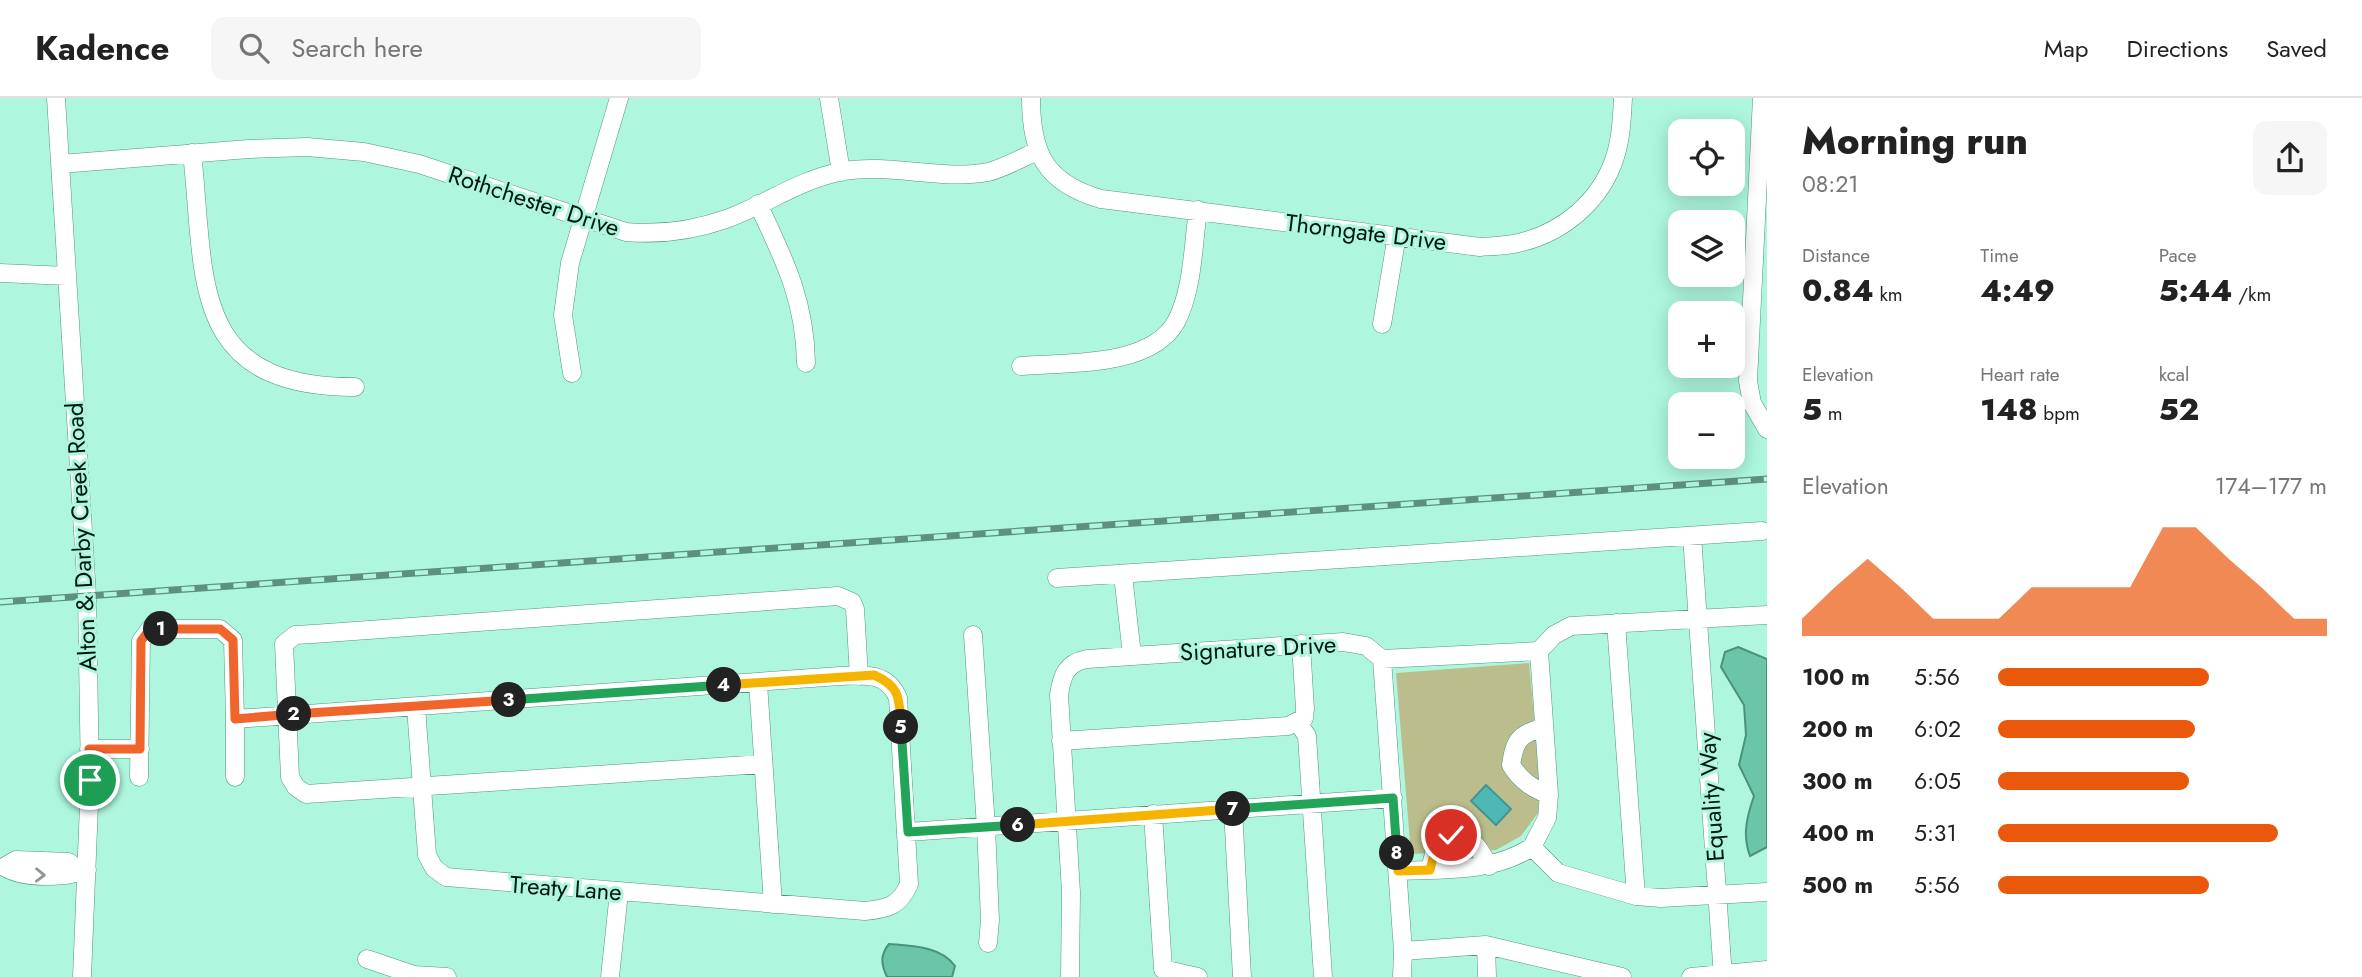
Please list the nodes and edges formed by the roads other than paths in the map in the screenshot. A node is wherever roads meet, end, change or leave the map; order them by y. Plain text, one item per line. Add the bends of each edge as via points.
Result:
1 (57, 98) edge
2 (619, 98) edge
3 (829, 98) edge
4 (1031, 98) edge
5 (1623, 98) edge
6 (1762, 98) edge
7 (1037, 151) junction
8 (192, 153) junction
9 (1763, 161) edge
10 (60, 164) junction
11 (841, 172) junction
12 (758, 204) junction
13 (1198, 210) junction
14 (584, 218) junction
15 (1397, 235) junction
16 (0, 273) edge
17 (67, 276) junction
18 (1382, 324) dead end
19 (806, 363) dead end
20 (1021, 366) dead end
21 (572, 373) dead end
22 (355, 387) dead end
23 (1767, 429) edge
24 (1762, 531) dead end
25 (1692, 536) junction
26 (1123, 575) junction
27 (1057, 579) dead end
28 (1767, 615) edge
29 (1697, 618) junction
30 (1616, 623) junction
31 (973, 635) dead end
32 (1301, 645) junction
33 (1539, 651) junction
34 (1132, 655) junction
35 (1381, 659) junction
36 (859, 676) junction
37 (758, 683) junction
38 (416, 707) junction
39 (286, 715) junction
40 (243, 719) junction
41 (1298, 723) junction
42 (1544, 727) junction
43 (1061, 741) junction
44 (89, 749) junction
45 (140, 749) junction
46 (764, 764) junction
47 (139, 777) dead end
48 (235, 777) dead end
49 (420, 787) junction
50 (1549, 795) junction
51 (1393, 798) junction
52 (1312, 802) junction
53 (1233, 809) junction
54 (1153, 814) junction
55 (1068, 822) junction
56 (986, 827) junction
57 (908, 832) junction
58 (1532, 847) junction
59 (1489, 866) junction
60 (2, 867) edge
61 (82, 870) junction
62 (1430, 870) junction
63 (1398, 871) junction
64 (619, 892) junction
65 (1767, 892) edge
66 (1718, 894) junction
67 (1636, 896) junction
68 (773, 904) junction
69 (988, 943) dead end
70 (1486, 945) junction
71 (1403, 951) junction
72 (367, 959) dead end
73 (1566, 971) edge
74 (1767, 971) edge
75 (1070, 973) edge
76 (1723, 976) edge
77 (82, 977) edge
78 (447, 977) edge
79 (610, 977) edge
80 (1198, 977) edge
81 (1242, 977) edge
82 (1323, 977) edge
83 (1402, 977) edge
84 (1487, 977) edge
85 (1622, 977) edge
86 (1691, 977) edge

1 - 10 street, Alton & Darby Creek Road
2 - 14 street
3 - 11 street
4 - 7 street
5 - 15 street, Thorngate Drive via 1615,157 1601,186 1581,213 1549,233 1517,244 1480,247
6 - 9 street
7 - 11 street, Rothchester Drive via 990,171 969,174 885,169
7 - 13 street, Thorngate Drive via 1056,176 1086,194
8 - 10 street, Rothchester Drive
8 - 14 street, Rothchester Drive via 307,147 364,152 419,164
8 - 22 street via 204,282 220,328 244,355 285,378
9 - 23 street via 1748,382 1752,404
10 - 17 street, Alton & Darby Creek Road
11 - 12 street, Rothchester Drive via 812,179
12 - 14 street, Rothchester Drive via 728,219 678,233 626,232
12 - 19 street via 800,301
13 - 15 street, Thorngate Drive
13 - 20 street via 1187,289 1175,323 1150,347 1117,358
14 - 21 street via 570,263 563,315
15 - 18 street
16 - 17 street
17 - 44 street, Alton & Darby Creek Road via 86,587
24 - 25 street
25 - 26 street
25 - 29 street, Equality Way
26 - 27 street
26 - 34 street
28 - 29 street
29 - 30 street
29 - 66 street, Equality Way
30 - 33 street via 1561,629
30 - 67 street
31 - 56 street
32 - 34 street, Signature Drive
32 - 35 street, Signature Drive via 1359,643
32 - 41 street via 1305,709
33 - 35 street
33 - 42 street
34 - 43 street, Signature Drive via 1071,664 1059,695
35 - 51 street
36 - 37 street
36 - 39 street via 855,609 852,602 838,596 295,635 284,644
36 - 57 street via 874,675 887,681 898,698
37 - 38 street
37 - 46 street
38 - 39 street
38 - 49 street, Treaty Lane
39 - 40 street
39 - 49 street via 290,777 306,794
40 - 45 street via 233,640 228,632 150,629 141,641
40 - 48 street
41 - 43 street
41 - 52 street via 1307,736
42 - 50 street
42 - 50 street via 1524,734 1514,746 1511,765 1531,787
43 - 55 street
44 - 45 street
44 - 61 street, Alton & Darby Creek Road
45 - 47 street
46 - 49 street
46 - 68 street
49 - 64 street, Treaty Lane via 429,862 446,877
50 - 58 street via 1547,818
51 - 52 street
51 - 63 street
52 - 53 street
52 - 82 street
53 - 54 street
53 - 81 street
54 - 55 street
54 - 80 street via 1163,969
55 - 56 street
55 - 75 street
56 - 57 street
56 - 69 street
57 - 68 street, Treaty Lane via 909,884 901,900 887,908 865,911
58 - 59 street
58 - 67 street via 1558,873
59 - 62 street
59 - 62 street via 1467,836 1451,835 1437,841
60 - 61 street via 16,860 69,862
61 - 77 street, Alton & Darby Creek Road
62 - 63 street
63 - 71 street
64 - 68 street, Treaty Lane
64 - 79 street
65 - 66 street
66 - 67 street
66 - 76 street, Equality Way
70 - 71 street
70 - 73 street
70 - 84 street
71 - 83 street
72 - 78 street via 414,975
73 - 85 street
74 - 76 street
76 - 86 street

